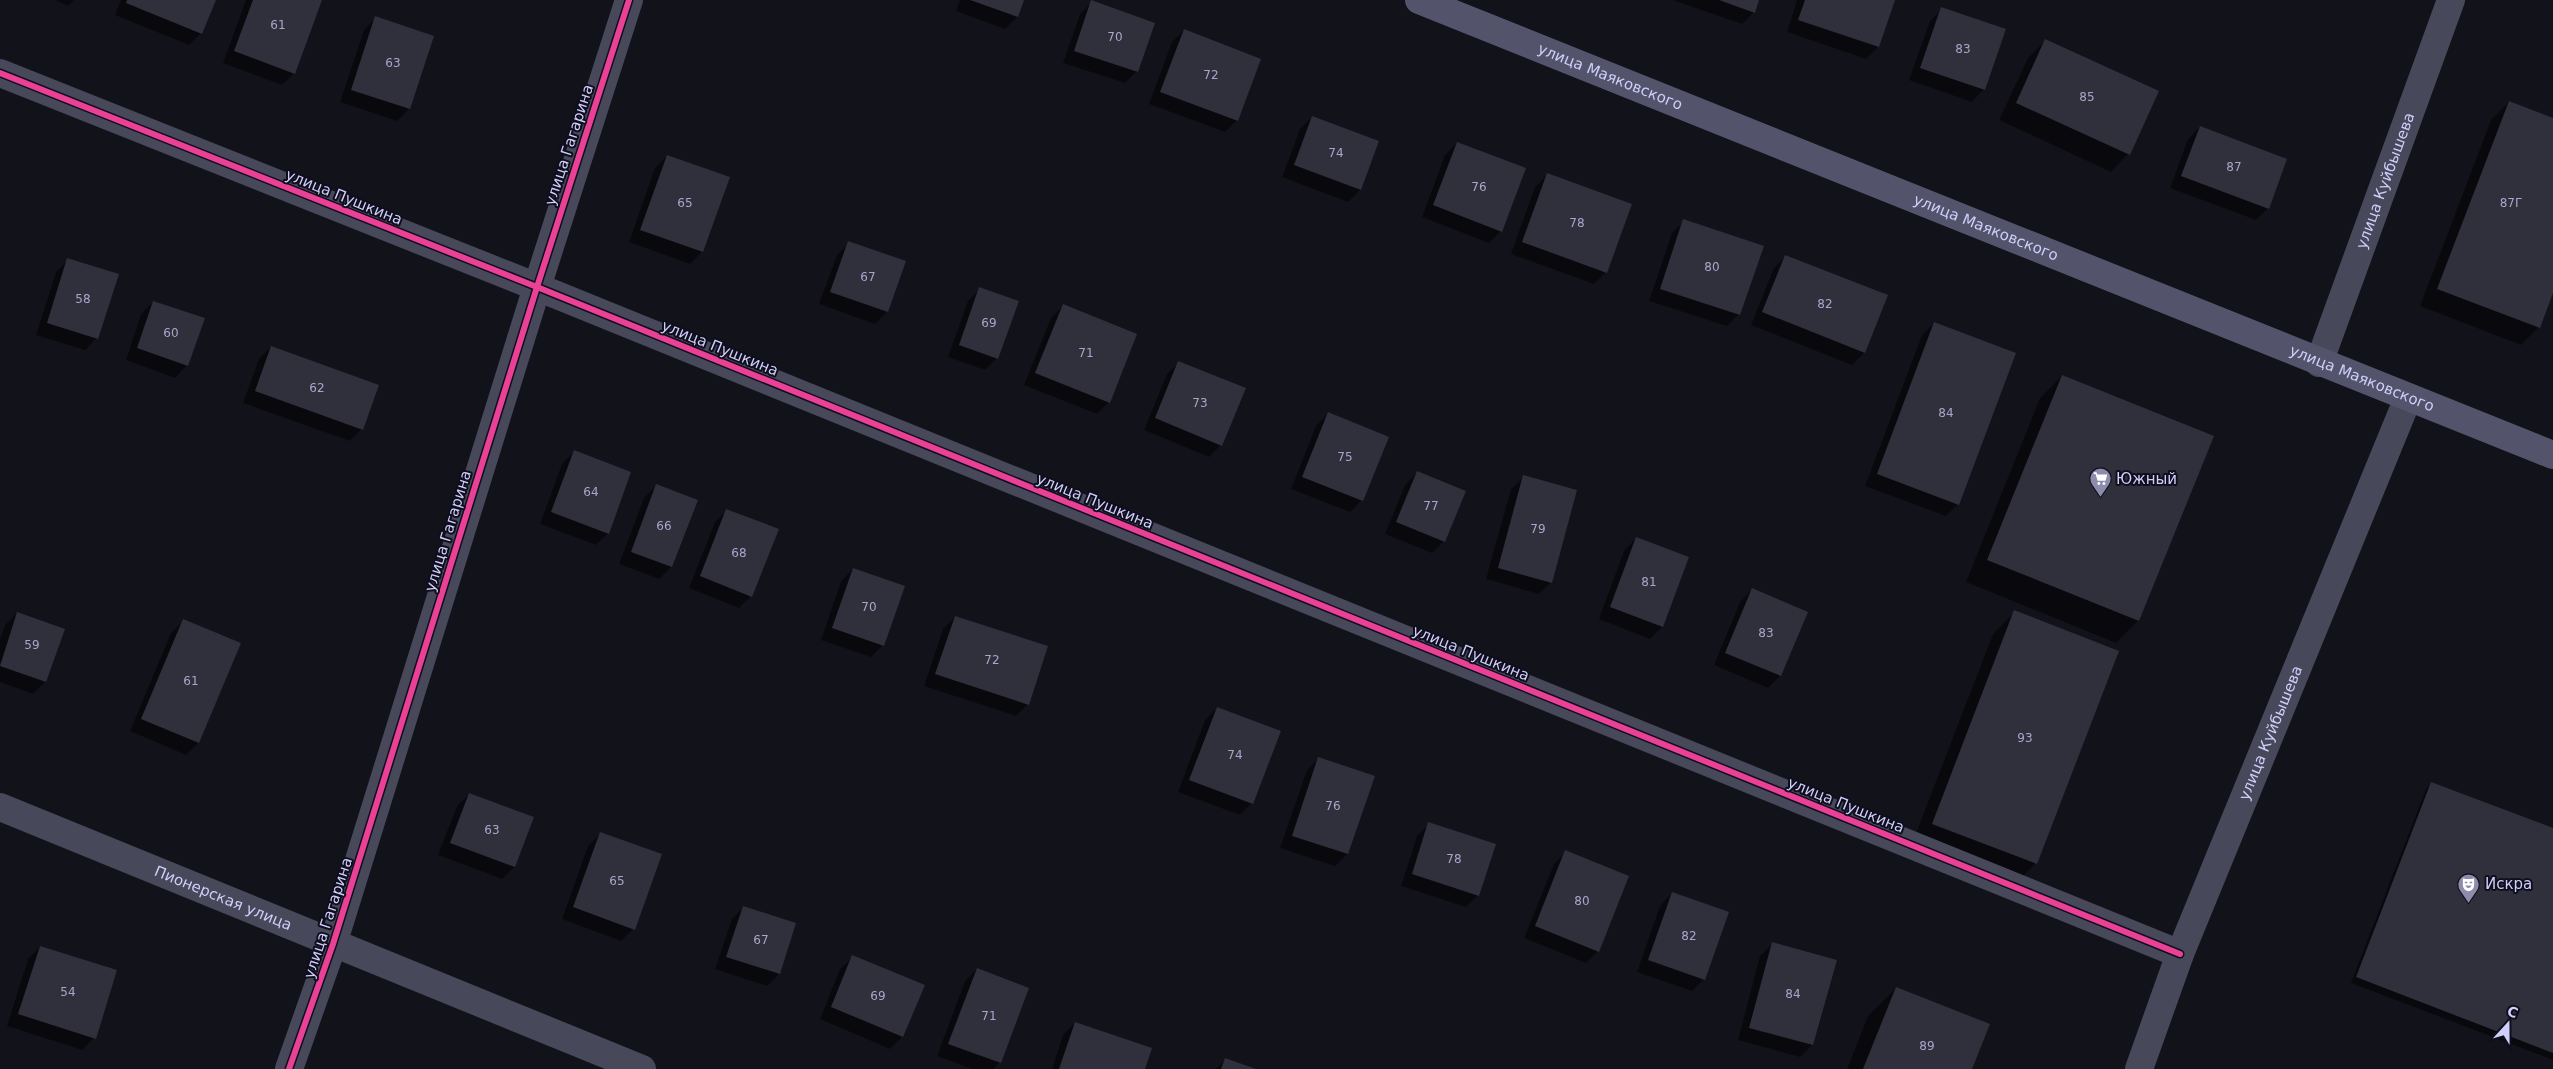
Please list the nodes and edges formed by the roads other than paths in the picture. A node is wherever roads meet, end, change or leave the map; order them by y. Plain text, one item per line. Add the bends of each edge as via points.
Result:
1 (629, 0) edge
2 (1419, 0) edge
3 (2451, 0) edge
4 (0, 73) edge
5 (537, 288) junction
6 (2319, 363) junction
7 (2408, 398) junction
8 (2553, 456) edge
9 (0, 807) edge
10 (333, 944) junction
11 (2180, 954) junction
12 (289, 1069) edge
13 (642, 1069) edge
14 (2139, 1069) edge

1 - 5 street, улица Гагарина
2 - 6 main road, улица Маяковского
3 - 6 street, улица Куйбышева
4 - 5 street, улица Пушкина
5 - 10 street, улица Гагарина
5 - 11 street, улица Пушкина
6 - 7 main road, улица Маяковского
7 - 8 main road, улица Маяковского
7 - 11 street, улица Куйбышева
9 - 10 street, Пионерская улица
10 - 12 street, улица Гагарина
10 - 13 street, Пионерская улица
11 - 14 street, улица Куйбышева

